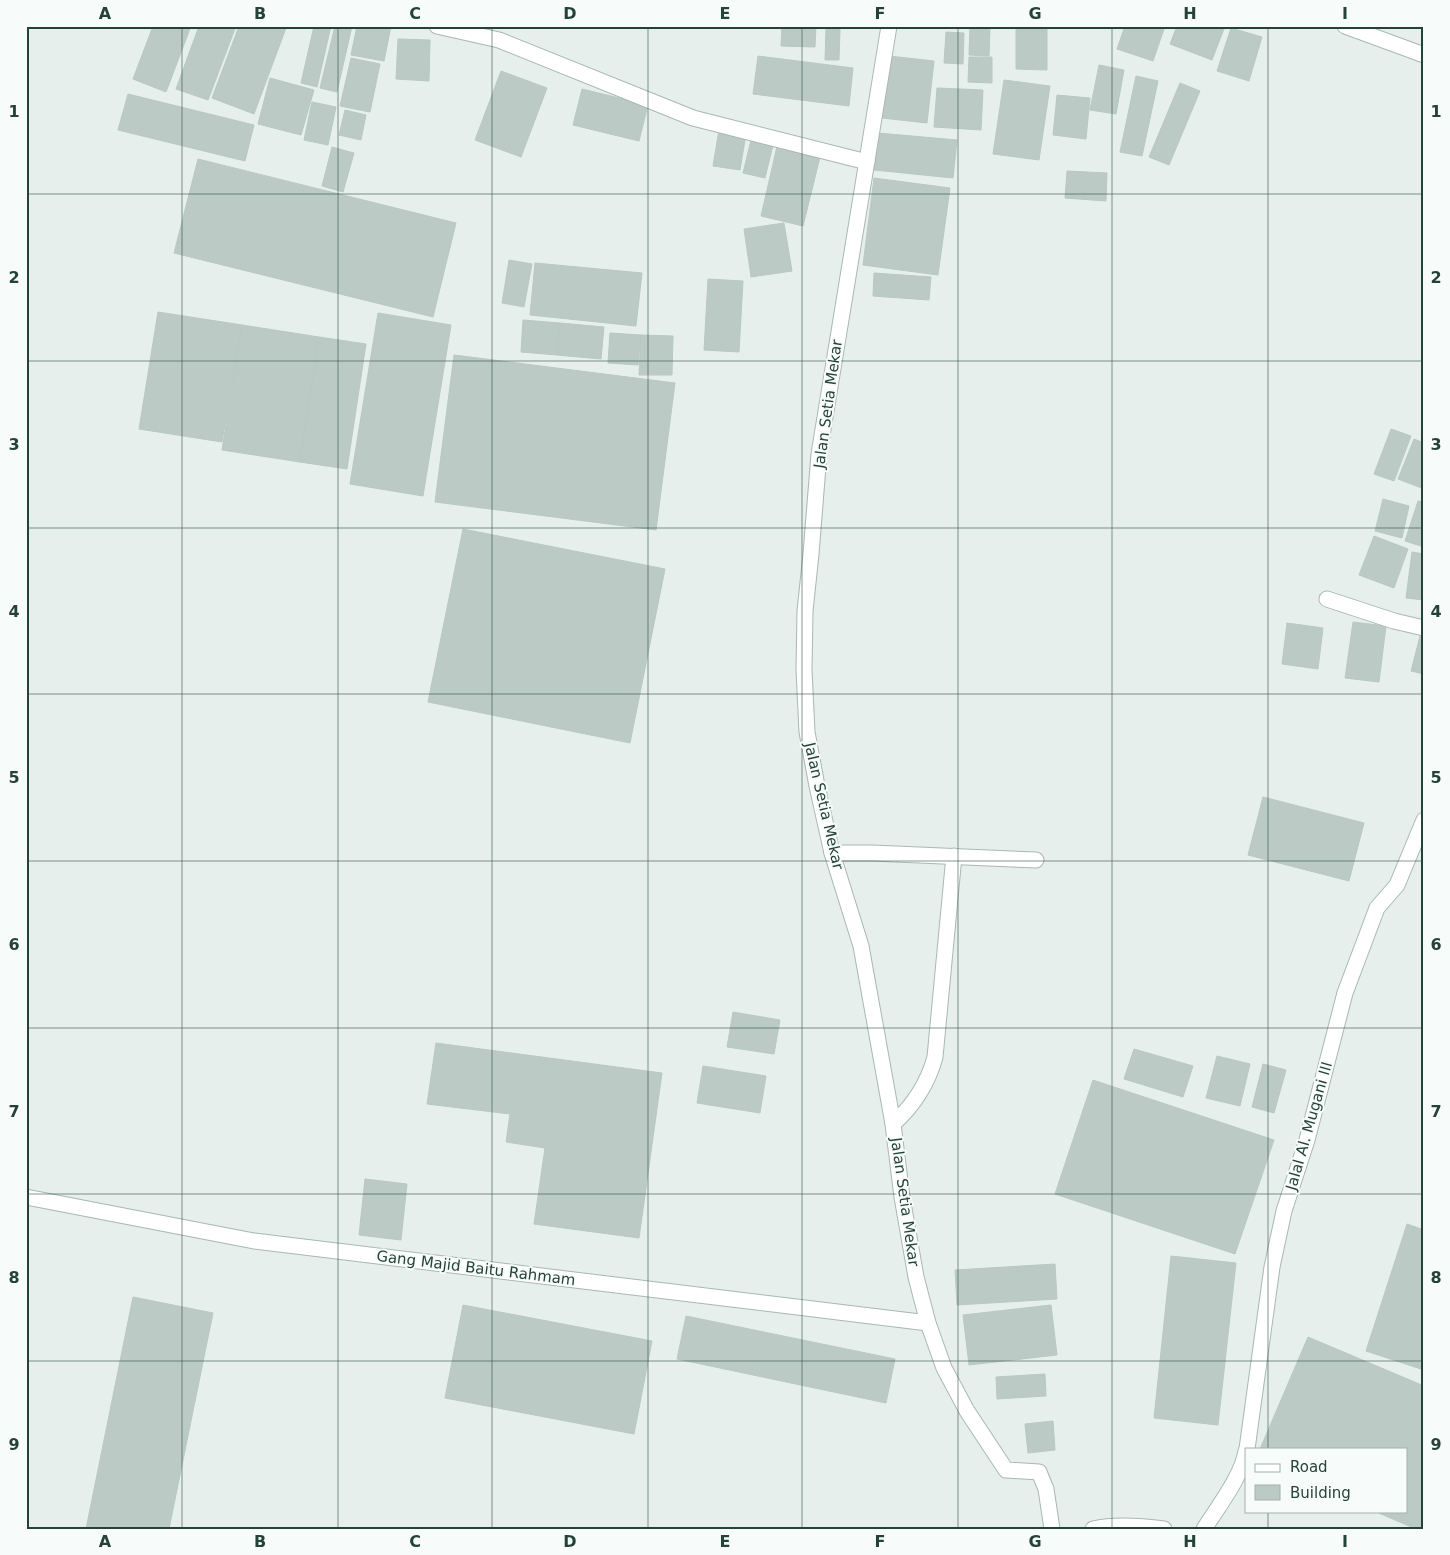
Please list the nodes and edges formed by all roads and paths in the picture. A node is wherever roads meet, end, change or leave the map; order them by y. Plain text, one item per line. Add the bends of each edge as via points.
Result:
1 (437, 26) edge
2 (889, 26) edge
3 (1345, 26) edge
4 (1424, 55) edge
5 (867, 162) junction
6 (1327, 598) dead end
7 (1424, 628) edge
8 (1424, 820) edge
9 (832, 853) junction
10 (954, 856) junction
11 (1036, 860) dead end
12 (893, 1124) junction
13 (26, 1197) edge
14 (928, 1323) junction
15 (1246, 1448) edge
16 (1245, 1458) edge
17 (1052, 1529) edge
18 (1093, 1529) edge
19 (1164, 1529) edge
20 (1204, 1529) edge

1 - 5 street via 499,40 693,118
2 - 5 street, Jalan Setia Mekar
3 - 4 street
5 - 9 street, Jalan Setia Mekar via 819,454 805,612 807,732
6 - 7 street
8 - 15 street, Jalal Al. Mugani III via 1396,885 1377,908 1345,993 1307,1140 1284,1211 1272,1267
9 - 10 street
9 - 12 street, Jalan Setia Mekar via 861,946
10 - 11 street
10 - 12 street via 935,1057 930,1076 906,1112
12 - 14 street, Jalan Setia Mekar via 916,1277
13 - 14 street, Gang Majid Baitu Rahmam via 254,1241
14 - 17 street, Jalan Setia Mekar via 944,1368 967,1411 1006,1470 1039,1472 1046,1489
16 - 20 street, Jalal Al. Mugani III
18 - 19 street via 1134,1526

